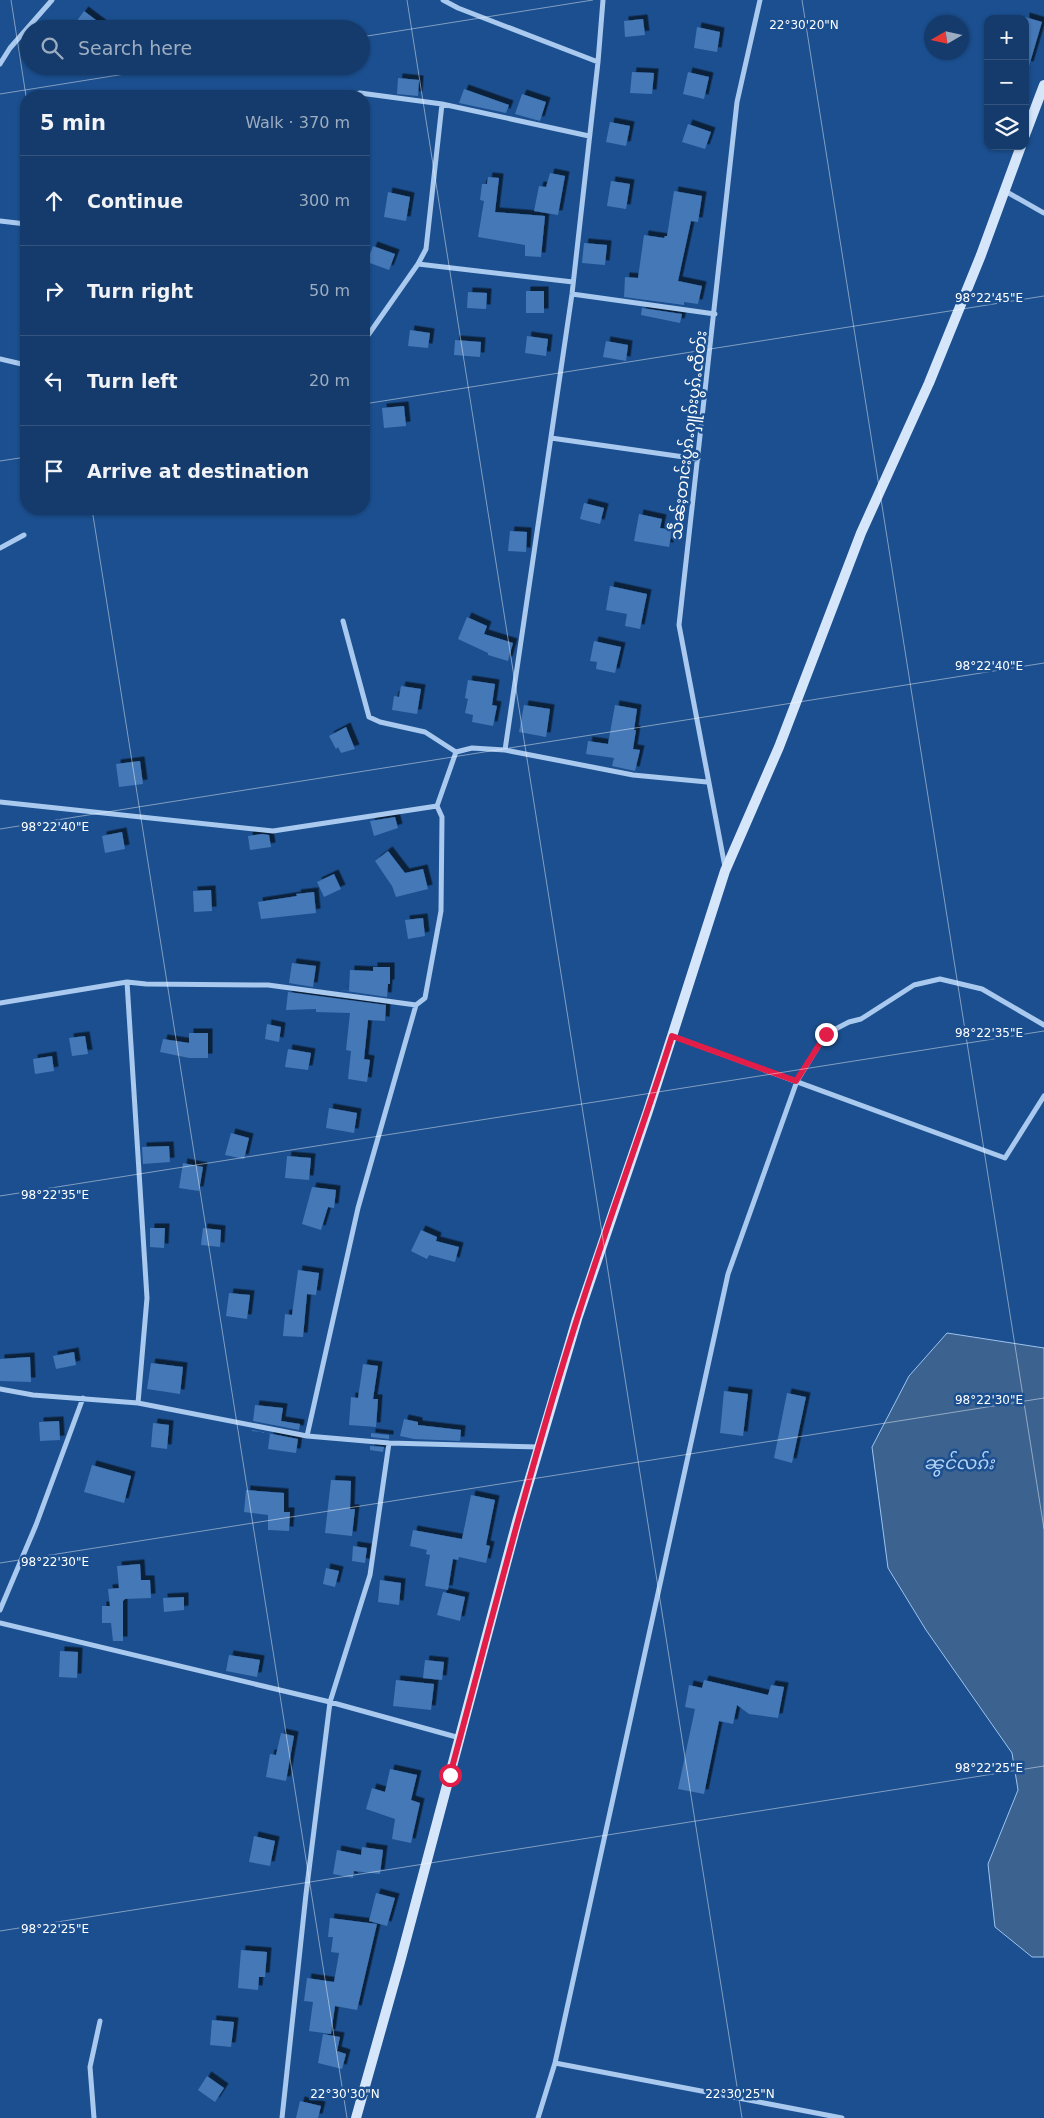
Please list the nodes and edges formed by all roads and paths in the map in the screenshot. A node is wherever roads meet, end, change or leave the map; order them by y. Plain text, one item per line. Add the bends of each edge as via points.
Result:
1 (52, 0) edge
2 (443, 0) edge
3 (603, 0) edge
4 (760, 0) edge
5 (34, 20) edge
6 (20, 37) edge
7 (598, 62) junction
8 (0, 64) edge
9 (1044, 85) edge
10 (370, 94) edge
11 (442, 104) junction
12 (1029, 124) edge
13 (589, 136) junction
14 (1020, 150) edge
15 (1005, 191) junction
16 (1044, 213) edge
17 (0, 221) edge
18 (20, 223) edge
19 (418, 264) junction
20 (573, 282) junction
21 (572, 294) junction
22 (715, 314) junction
23 (370, 332) edge
24 (0, 359) edge
25 (20, 364) edge
26 (551, 438) junction
27 (698, 459) junction
28 (24, 535) dead end
29 (0, 548) edge
30 (343, 621) dead end
31 (506, 750) junction
32 (456, 752) junction
33 (707, 782) junction
34 (0, 802) edge
35 (437, 806) junction
36 (725, 871) junction
37 (127, 982) junction
38 (0, 1003) edge
39 (416, 1005) junction
40 (1044, 1025) edge
41 (672, 1036) junction
42 (796, 1081) junction
43 (1044, 1096) edge
44 (0, 1389) edge
45 (83, 1398) junction
46 (138, 1403) junction
47 (307, 1436) junction
48 (389, 1442) junction
49 (539, 1447) junction
50 (0, 1610) edge
51 (0, 1623) edge
52 (330, 1702) junction
53 (460, 1738) junction
54 (100, 2022) dead end
55 (556, 2063) junction
56 (94, 2118) edge
57 (282, 2118) edge
58 (356, 2118) edge
59 (538, 2118) edge
60 (842, 2118) edge

1 - 5 street
2 - 7 street
3 - 7 street
4 - 22 street, သဵၼ်ႈတၢင်းပွၵ်ႉႁူၵ်းပွၵ်ႉၸဵတ်း via 737,102
6 - 8 street
7 - 13 street
9 - 12 main road
10 - 11 street
11 - 13 street
11 - 19 street via 426,249
13 - 20 street
14 - 15 main road
15 - 16 street
15 - 36 main road via 928,384 861,532 779,747
17 - 18 street
19 - 20 street
19 - 23 street
20 - 21 street
21 - 22 street
21 - 26 street
22 - 27 street, သဵၼ်ႈတၢင်းပွၵ်ႉႁူၵ်းပွၵ်ႉၸဵတ်း
24 - 25 street
26 - 27 street
26 - 31 street
27 - 33 street, သဵၼ်ႈတၢင်းပွၵ်ႉႁူၵ်းပွၵ်ႉၸဵတ်း via 679,625
28 - 29 street
30 - 32 street via 369,717 425,732
31 - 32 street via 472,748
31 - 33 street via 633,776
32 - 35 street
33 - 36 street, သဵၼ်ႈတၢင်းပွၵ်ႉႁူၵ်းပွၵ်ႉၸဵတ်း
34 - 35 street via 273,831
35 - 39 street via 442,817 441,911 425,998
36 - 41 main road
37 - 38 street
37 - 39 street via 268,985
37 - 46 street via 147,1298
39 - 47 street via 358,1208
40 - 42 street via 982,989 940,979 914,985 862,1019 826,1034
41 - 42 street
41 - 49 main road via 577,1319
42 - 43 street via 1005,1158
42 - 55 street via 728,1274
44 - 45 street
45 - 46 street
45 - 50 street via 36,1525
46 - 47 street
47 - 48 street
48 - 49 street
48 - 52 street via 370,1575
49 - 53 main road
51 - 52 street
52 - 53 street
52 - 57 street
53 - 58 main road
54 - 56 street via 90,2067
55 - 59 street
55 - 60 street

